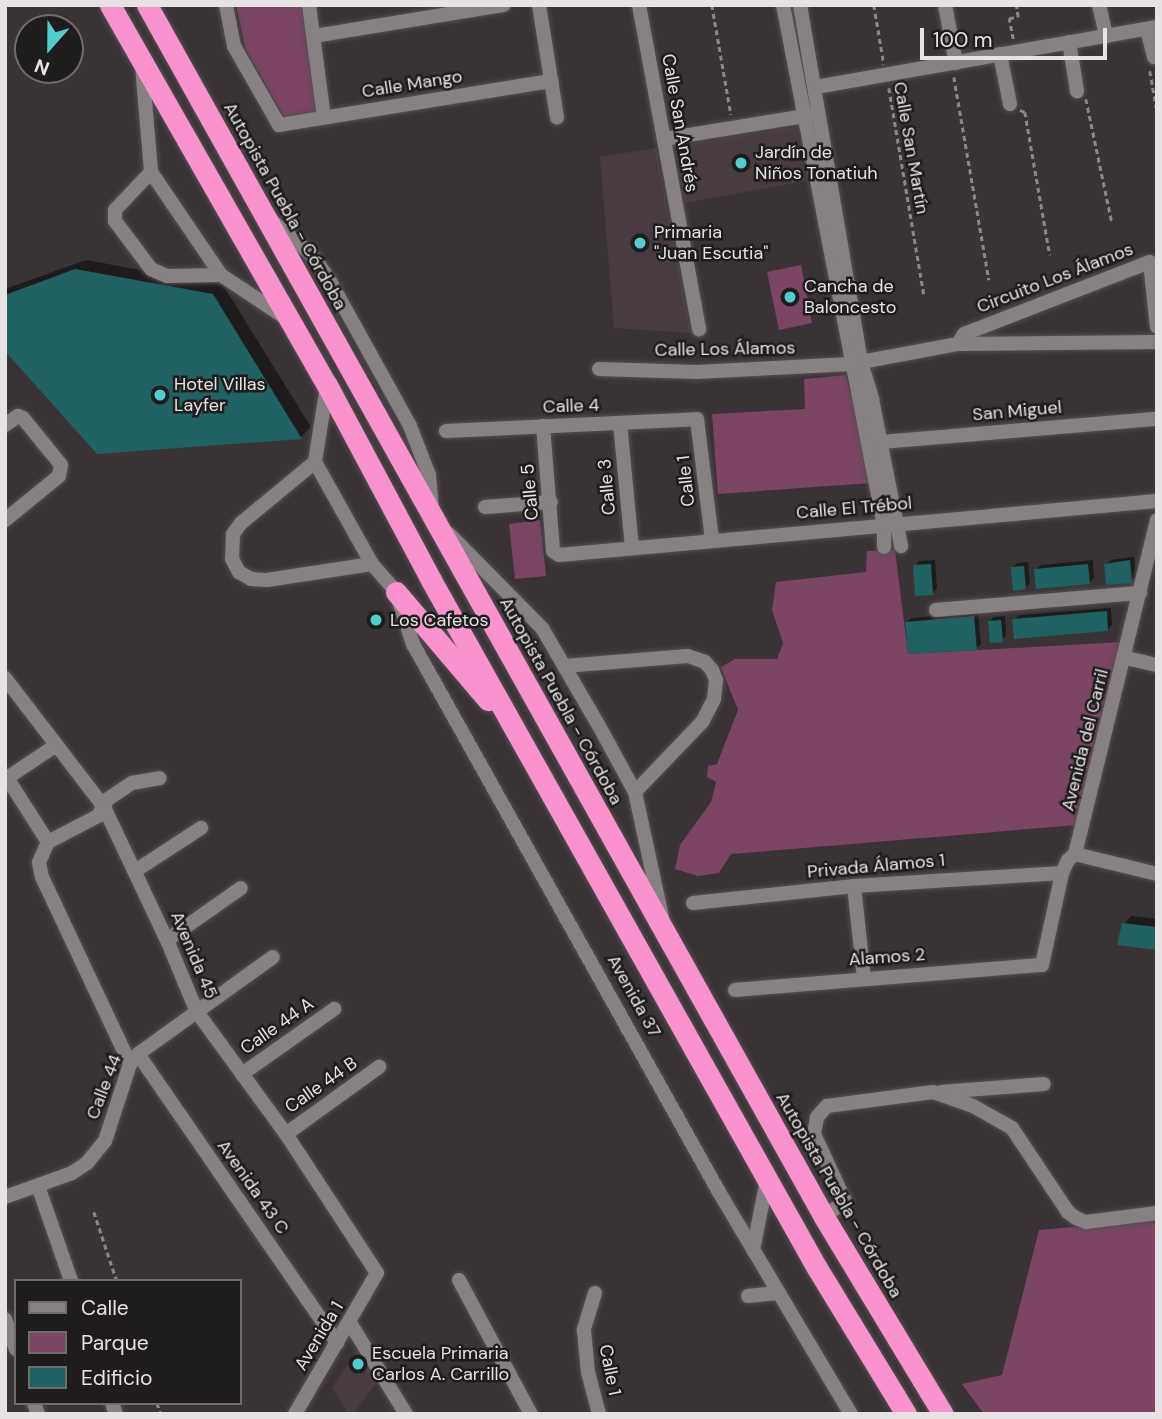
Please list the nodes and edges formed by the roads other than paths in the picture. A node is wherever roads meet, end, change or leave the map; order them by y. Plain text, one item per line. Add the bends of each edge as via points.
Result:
1 (110, 5) edge
2 (147, 5) edge
3 (226, 5) edge
4 (309, 5) edge
5 (503, 5) edge
6 (539, 5) edge
7 (639, 5) edge
8 (783, 5) edge
9 (800, 5) edge
10 (945, 5) edge
11 (1099, 5) edge
12 (1152, 28) edge
13 (314, 36) junction
14 (1106, 36) junction
15 (1069, 42) junction
16 (1000, 54) junction
17 (1154, 57) road end
18 (141, 61) junction
19 (954, 63) junction
20 (551, 81) junction
21 (816, 87) junction
22 (1077, 91) road end
23 (1010, 104) road end
24 (820, 113) junction
25 (804, 116) junction
26 (324, 117) junction
27 (557, 118) dead end
28 (664, 139) junction
29 (151, 172) junction
30 (221, 275) junction
31 (290, 320) junction
32 (1157, 327) edge
33 (699, 330) dead end
34 (1157, 342) edge
35 (958, 344) junction
36 (856, 363) junction
37 (598, 369) dead end
38 (327, 385) junction
39 (866, 401) junction
40 (697, 419) joint
41 (1157, 419) edge
42 (620, 423) junction
43 (5, 425) edge
44 (543, 426) junction
45 (446, 431) dead end
46 (881, 442) junction
47 (315, 462) junction
48 (1157, 500) edge
49 (551, 502) junction
50 (485, 507) dead end
51 (433, 518) junction
52 (5, 520) edge
53 (1157, 520) edge
54 (890, 525) junction
55 (712, 540) junction
56 (901, 546) dead end
57 (632, 547) junction
58 (884, 547) dead end
59 (556, 554) joint
60 (372, 565) junction
61 (396, 593) junction
62 (1140, 593) junction
63 (936, 610) dead end
64 (1126, 658) junction
65 (1157, 665) edge
66 (564, 666) junction
67 (7, 683) edge
68 (524, 743) junction
69 (55, 746) junction
70 (160, 778) dead end
71 (635, 792) junction
72 (104, 807) junction
73 (201, 828) dead end
74 (48, 842) junction
75 (1076, 854) junction
76 (135, 871) junction
77 (1062, 873) junction
78 (1157, 874) edge
79 (854, 886) junction
80 (242, 888) dead end
81 (693, 903) dead end
82 (667, 935) junction
83 (167, 940) junction
84 (272, 957) dead end
85 (1042, 965) joint
86 (864, 978) junction
87 (735, 990) dead end
88 (334, 1009) dead end
89 (197, 1012) junction
90 (134, 1059) junction
91 (379, 1068) dead end
92 (242, 1074) junction
93 (1044, 1084) dead end
94 (933, 1092) junction
95 (286, 1134) junction
96 (767, 1180) junction
97 (38, 1186) junction
98 (5, 1197) edge
99 (1157, 1213) edge
100 (824, 1217) junction
101 (753, 1250) junction
102 (70, 1279) edge
103 (375, 1279) joint
104 (459, 1280) dead end
105 (595, 1293) dead end
106 (779, 1293) junction
107 (748, 1296) dead end
108 (5, 1319) edge
109 (351, 1323) junction
110 (337, 1343) junction
111 (14, 1344) edge
112 (295, 1414) edge
113 (406, 1414) edge
114 (531, 1414) edge
115 (599, 1414) edge
116 (851, 1414) edge
117 (906, 1414) edge
118 (943, 1414) edge

1 - 18 highway
2 - 51 highway, Autopista Puebla - Córdoba
3 - 26 street, Calle Mango via 234,46 279,125
4 - 13 street
5 - 13 street
6 - 20 street
7 - 28 street, Calle San Andrés
8 - 25 street
9 - 21 street
10 - 19 street
11 - 14 street
12 - 14 street
12 - 17 street
13 - 26 street
14 - 15 street
15 - 16 street
15 - 22 street
16 - 19 street
16 - 23 street
18 - 29 street
18 - 31 highway
19 - 21 street
20 - 26 street, Calle Mango
20 - 27 street
21 - 24 street
24 - 25 street
24 - 36 street
25 - 28 street
25 - 36 street
28 - 33 street, Calle San Andrés
29 - 30 street
29 - 30 street via 115,210 115,221 151,269 167,276
30 - 31 street
31 - 38 highway
32 - 35 street, Circuito Los Álamos via 1150,262 964,334
34 - 35 street, Circuito Los Álamos
35 - 36 street, Circuito Los Álamos
36 - 37 street, Calle Los Álamos via 697,372
36 - 39 street
38 - 47 street
38 - 68 highway
39 - 46 street
39 - 54 street
40 - 42 street, Calle 4
40 - 55 street, Calle 1
41 - 46 street, San Miguel
42 - 44 street, Calle 4
42 - 57 street, Calle 3
43 - 52 street via 18,416 61,465 59,476
44 - 45 street, Calle 4
44 - 49 street, Calle 5
46 - 54 street
47 - 60 street
47 - 60 street via 233,534 232,559 239,572 267,580
48 - 54 street, Calle El Trébol
49 - 50 street
49 - 59 street, Calle 5
51 - 66 street via 542,628
51 - 82 highway, Autopista Puebla - Córdoba
53 - 62 street, Avenida del Carril
54 - 55 street, Calle El Trébol
54 - 56 street
54 - 58 street
55 - 57 street, Calle El Trébol
57 - 59 street, Calle El Trébol
60 - 61 street
61 - 68 highway
61 - 101 street, Avenida 37 via 413,644
62 - 63 street
62 - 64 street, Avenida del Carril
64 - 65 street
64 - 75 street, Avenida del Carril
66 - 71 street
66 - 71 street via 688,656 712,670 714,699 703,721
67 - 69 street, Avenida 45
68 - 96 highway
69 - 72 street, Avenida 45
69 - 74 street via 9,781
70 - 72 street via 132,783 107,799
71 - 82 street
72 - 74 street via 98,816
72 - 76 street, Avenida 45
73 - 76 street
74 - 90 street, Avenida 43 C via 39,862 42,877
75 - 77 street, Avenida del Carril
75 - 78 street
76 - 83 street, Avenida 45
77 - 79 street, Privada Álamos 1
77 - 85 street, Avenida del Carril
79 - 81 street, Privada Álamos 1
79 - 86 street
80 - 83 street
82 - 100 highway, Autopista Puebla - Córdoba
83 - 89 street, Avenida 45
84 - 89 street, Calle 44
85 - 86 street, Alamos 2
86 - 87 street, Alamos 2
88 - 92 street, Calle 44 A
89 - 90 street, Calle 44
89 - 92 street, Avenida 45
90 - 97 street, Calle 44 via 97,1152 72,1173
90 - 110 street, Avenida 43 C
91 - 95 street, Calle 44 B
92 - 95 street, Avenida 45
93 - 94 street
94 - 99 street via 973,1106 1012,1128 1076,1218 1086,1222
94 - 100 street via 827,1106 817,1117 814,1134 845,1200
95 - 103 street, Avenida 45 via 377,1273
96 - 101 street
96 - 117 highway
97 - 98 street, Calle 44
97 - 102 street
100 - 118 highway, Autopista Puebla - Córdoba
101 - 106 street, Avenida 37
103 - 109 street, Avenida 1
104 - 114 street
105 - 115 street, Calle 1 via 584,1330
106 - 107 street
106 - 116 street, Avenida 37
108 - 111 street
109 - 110 street, Avenida 1
109 - 113 street
110 - 112 street, Avenida 1

